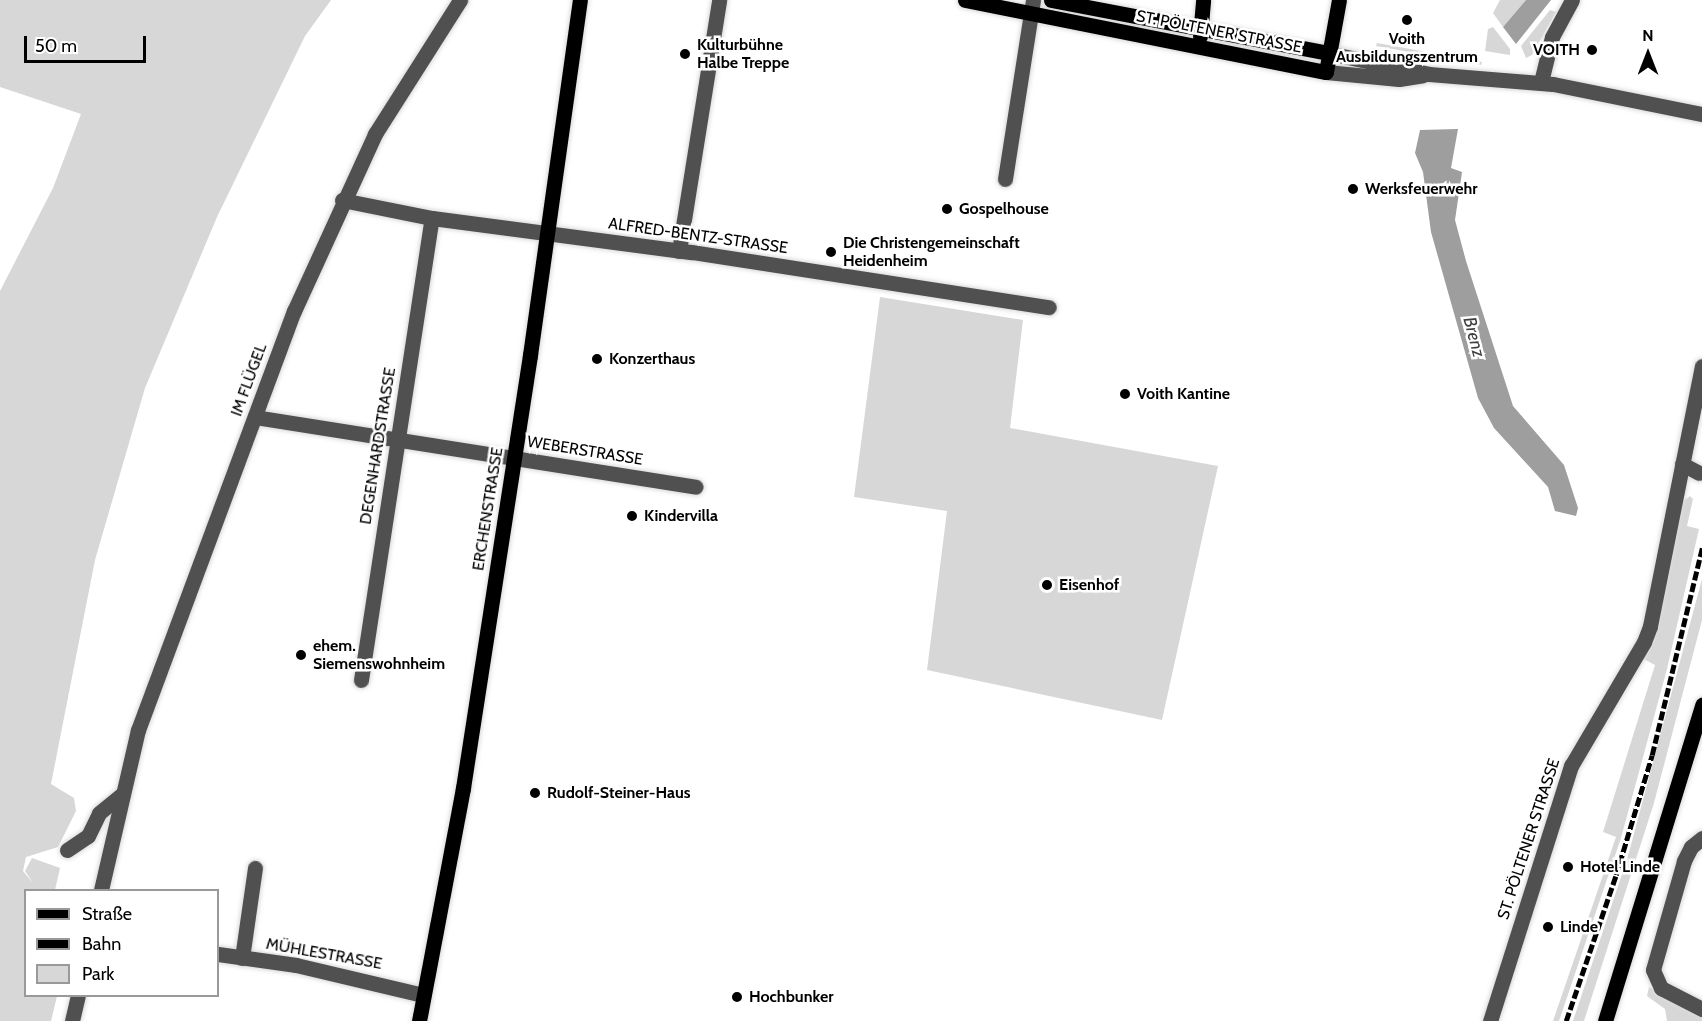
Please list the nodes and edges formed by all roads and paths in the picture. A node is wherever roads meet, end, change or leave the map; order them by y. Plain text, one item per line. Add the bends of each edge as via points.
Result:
1 (460, 0) edge
2 (580, 0) edge
3 (719, 0) edge
4 (965, 0) edge
5 (1051, 0) edge
6 (1203, 0) edge
7 (1339, 0) edge
8 (1572, 0) edge
9 (1032, 7) edge
10 (1199, 27) junction
11 (1204, 48) junction
12 (1328, 53) junction
13 (1326, 72) junction
14 (1429, 74) junction
15 (1541, 82) junction
16 (1702, 114) edge
17 (1005, 179) dead end
18 (342, 200) junction
19 (432, 218) junction
20 (547, 234) junction
21 (679, 251) junction
22 (1049, 307) dead end
23 (1702, 366) edge
24 (255, 417) junction
25 (398, 438) junction
26 (514, 457) junction
27 (1682, 464) junction
28 (1699, 473) dead end
29 (695, 487) dead end
30 (361, 680) dead end
31 (1702, 705) edge
32 (122, 795) junction
33 (1702, 838) edge
34 (67, 849) dead end
35 (255, 868) dead end
36 (101, 889) edge
37 (219, 954) edge
38 (242, 958) junction
39 (423, 995) junction
40 (78, 997) edge
41 (1702, 1009) edge
42 (72, 1021) edge
43 (419, 1021) edge
44 (1490, 1021) edge
45 (1605, 1021) edge

1 - 18 street, IM FLÜGEL via 375,134
2 - 20 main road, ERCHENSTRASSE
3 - 21 street
4 - 9 main road, ST. PÖLTENER STRASSE
5 - 10 main road, ST. PÖLTENER STRASSE
6 - 10 main road
7 - 12 main road
8 - 15 street via 1552,37
9 - 11 main road, ST. PÖLTENER STRASSE
9 - 17 street
10 - 11 main road
10 - 12 main road, ST. PÖLTENER STRASSE
11 - 13 main road, ST. PÖLTENER STRASSE
12 - 13 main road
12 - 14 street, ST. PÖLTENER STRASSE
13 - 14 street, ST. PÖLTENER STRASSE via 1399,80
14 - 15 street, ST. PÖLTENER STRASSE
15 - 16 street, ST. PÖLTENER STRASSE
18 - 19 street, ALFRED-BENTZ-STRASSE
18 - 24 street, IM FLÜGEL via 294,311
19 - 20 street, ALFRED-BENTZ-STRASSE
19 - 25 street, DEGENHARDSTRASSE
20 - 21 street, ALFRED-BENTZ-STRASSE
20 - 26 main road, ERCHENSTRASSE
21 - 22 street, ALFRED-BENTZ-STRASSE
23 - 27 street, ST. PÖLTENER STRASSE
24 - 25 street, WEBERSTRASSE
24 - 32 street, IM FLÜGEL via 138,730
25 - 26 street, WEBERSTRASSE
25 - 30 street, DEGENHARDSTRASSE
26 - 29 street, WEBERSTRASSE
26 - 39 main road, ERCHENSTRASSE via 463,788
27 - 28 street
27 - 44 street, ST. PÖLTENER STRASSE via 1650,626 1571,766
31 - 45 main road
32 - 34 street via 99,813 88,836
32 - 36 street, IM FLÜGEL
33 - 41 street via 1691,847 1684,861 1653,970 1661,988
35 - 38 street
37 - 38 street, MÜHLESTRASSE
38 - 39 street, MÜHLESTRASSE via 391,984
39 - 43 main road, ERCHENSTRASSE
40 - 42 street

